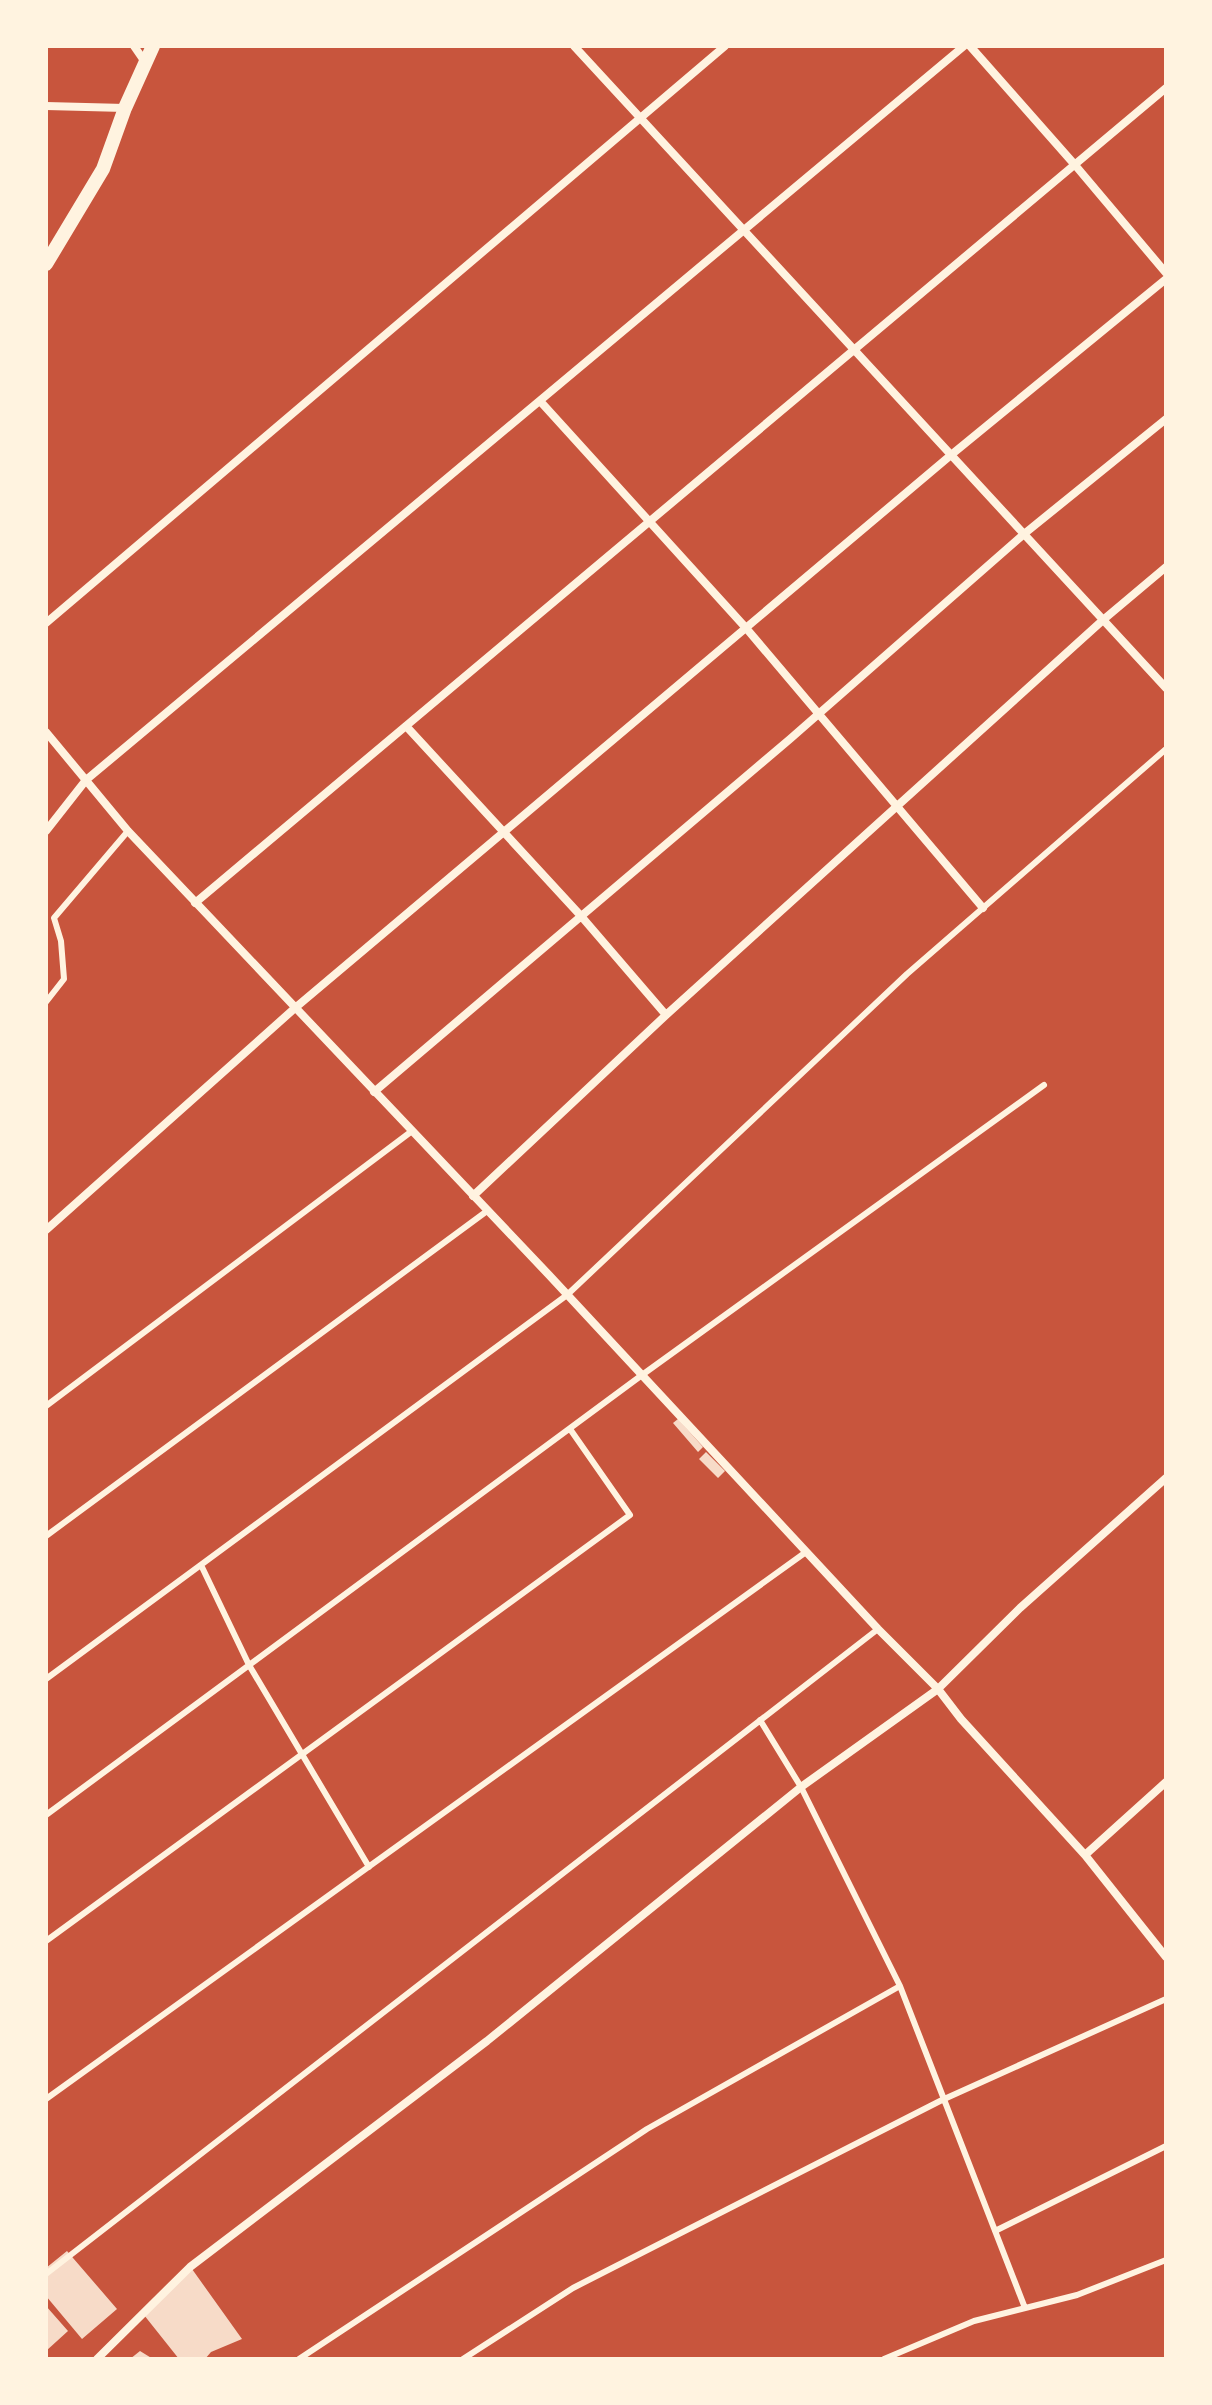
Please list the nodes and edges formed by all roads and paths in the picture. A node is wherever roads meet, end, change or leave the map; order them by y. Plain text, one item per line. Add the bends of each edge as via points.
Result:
1 (134, 46) edge
2 (153, 46) edge
3 (574, 46) edge
4 (725, 46) edge
5 (967, 46) edge
6 (145, 62) junction
7 (1166, 88) edge
8 (46, 106) edge
9 (125, 108) junction
10 (641, 119) junction
11 (1075, 165) junction
12 (744, 231) junction
13 (46, 264) edge
14 (1166, 273) edge
15 (1166, 279) edge
16 (855, 351) junction
17 (540, 401) junction
18 (1166, 419) edge
19 (951, 455) junction
20 (650, 522) junction
21 (1024, 534) junction
22 (1166, 567) edge
23 (1103, 620) junction
24 (46, 623) edge
25 (746, 628) junction
26 (1166, 688) edge
27 (819, 714) junction
28 (406, 726) junction
29 (46, 732) edge
30 (1166, 749) edge
31 (86, 780) junction
32 (897, 807) junction
33 (46, 831) edge
34 (128, 831) junction
35 (503, 832) junction
36 (195, 903) junction
37 (983, 908) junction
38 (581, 916) junction
39 (46, 1002) edge
40 (295, 1008) junction
41 (666, 1015) junction
42 (1044, 1085) dead end
43 (374, 1092) junction
44 (412, 1131) junction
45 (473, 1196) junction
46 (487, 1211) junction
47 (46, 1230) edge
48 (567, 1295) junction
49 (642, 1375) junction
50 (46, 1406) edge
51 (570, 1429) junction
52 (1166, 1478) edge
53 (46, 1536) edge
54 (806, 1552) junction
55 (201, 1565) junction
56 (878, 1629) junction
57 (249, 1665) junction
58 (46, 1679) edge
59 (938, 1689) junction
60 (760, 1720) junction
61 (301, 1755) junction
62 (1166, 1782) edge
63 (801, 1787) junction
64 (46, 1815) edge
65 (1085, 1855) junction
66 (369, 1867) junction
67 (46, 1941) edge
68 (1166, 1957) edge
69 (900, 1986) junction
70 (1166, 1999) edge
71 (46, 2099) edge
72 (942, 2100) junction
73 (1166, 2146) edge
74 (995, 2231) junction
75 (1166, 2260) edge
76 (46, 2274) edge
77 (1025, 2308) junction
78 (97, 2359) edge
79 (299, 2359) edge
80 (463, 2359) edge
81 (884, 2359) edge

1 - 6 street
2 - 6 street
3 - 10 street
4 - 10 street
5 - 11 street
5 - 12 street
6 - 9 street
7 - 11 street
8 - 9 street
9 - 13 street via 103,169
10 - 12 street
10 - 24 street
11 - 14 street
11 - 16 street
12 - 16 street
12 - 17 street
15 - 19 street
16 - 19 street
16 - 20 street
17 - 20 street
17 - 31 street
18 - 21 street
19 - 21 street
19 - 25 street
20 - 25 street
20 - 28 street
21 - 23 street
21 - 27 street
22 - 23 street
23 - 26 street
23 - 32 street
25 - 27 street
25 - 35 street
27 - 32 street
27 - 38 street
28 - 35 street
28 - 36 street
29 - 31 street
30 - 37 lane
31 - 33 street
31 - 34 street
32 - 37 street
32 - 41 street
34 - 36 street
34 - 39 lane via 54,918 64,979
35 - 38 street
35 - 40 street
36 - 40 street
37 - 48 lane
38 - 41 street
38 - 43 street
40 - 43 street
40 - 47 street
41 - 45 street
42 - 49 lane
43 - 44 street
44 - 45 street
44 - 50 lane
45 - 46 street
46 - 48 street
46 - 53 lane
48 - 49 street
48 - 55 lane
49 - 51 lane
49 - 54 street
51 - 57 lane
51 - 61 lane via 630,1515
52 - 59 street
54 - 56 street
54 - 66 lane
55 - 57 lane
55 - 58 lane
56 - 59 street
56 - 60 lane
57 - 61 lane
57 - 64 lane
59 - 63 street
59 - 65 street
60 - 63 lane
60 - 76 lane
61 - 66 lane
61 - 67 lane
62 - 65 street
63 - 69 lane
63 - 78 street via 487,2041 190,2267
65 - 68 street
66 - 71 lane
69 - 72 lane
69 - 79 lane via 647,2129
70 - 72 lane
72 - 74 lane
72 - 80 lane via 573,2288
73 - 74 lane
74 - 77 lane
75 - 77 lane via 1077,2295
77 - 81 lane via 974,2321

